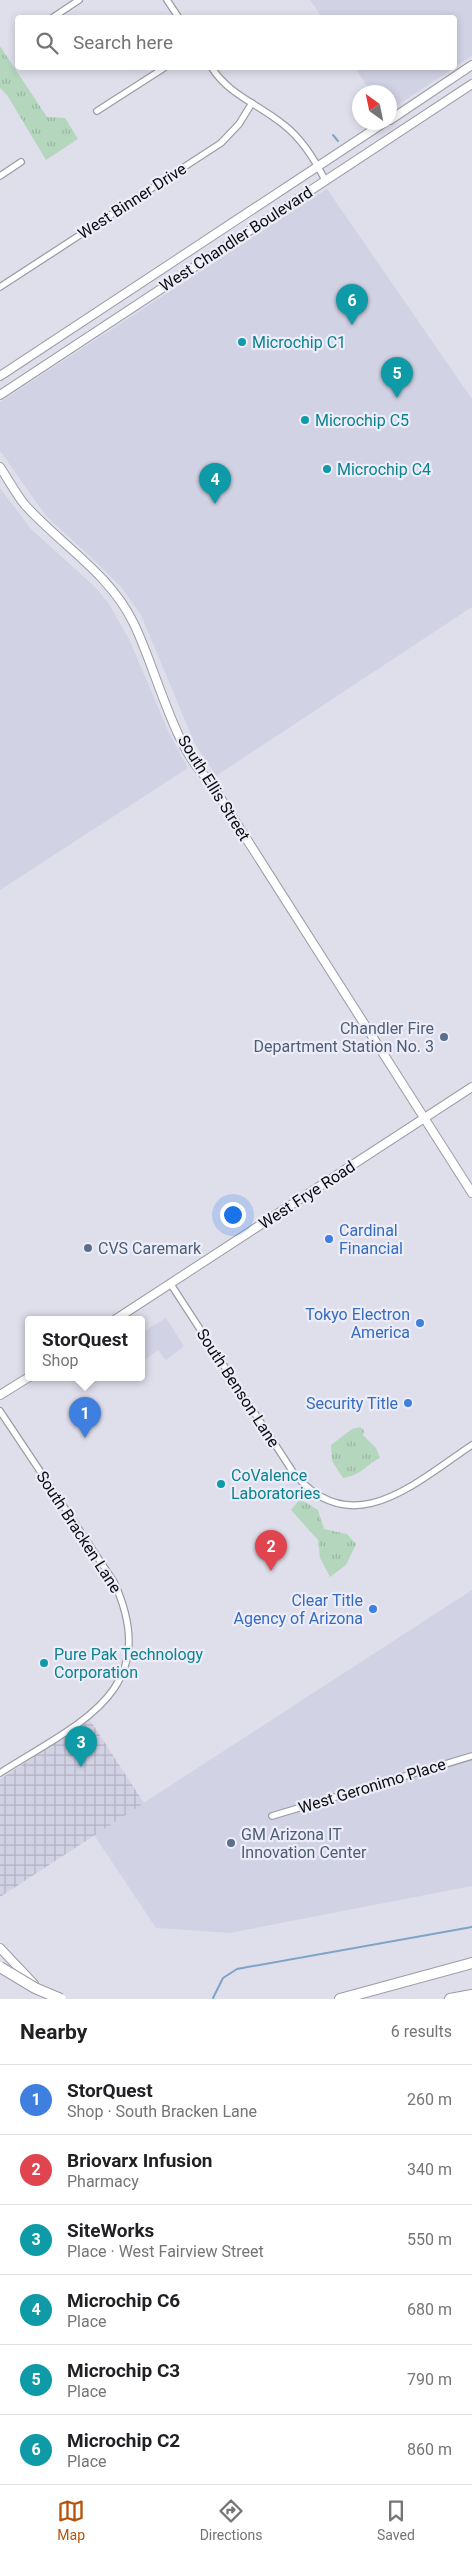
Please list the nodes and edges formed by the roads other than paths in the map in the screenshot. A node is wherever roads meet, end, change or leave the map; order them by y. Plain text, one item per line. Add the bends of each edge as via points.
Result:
1 (79, 0) edge
2 (167, 0) edge
3 (56, 15) edge
4 (177, 15) edge
5 (472, 65) edge
6 (161, 70) edge
7 (214, 70) edge
8 (472, 84) edge
9 (252, 103) junction
10 (97, 110) dead end
11 (397, 115) edge
12 (373, 130) edge
13 (22, 162) dead end
14 (318, 166) junction
15 (0, 176) edge
16 (326, 180) junction
17 (0, 287) edge
18 (0, 376) edge
19 (0, 395) edge
20 (0, 467) edge
21 (472, 1087) edge
22 (424, 1118) junction
23 (472, 1193) edge
24 (170, 1284) junction
25 (121, 1316) edge
26 (25, 1379) edge
27 (0, 1395) edge
28 (0, 1411) edge
29 (472, 1445) edge
30 (472, 1756) edge
31 (0, 1773) edge
32 (272, 1816) dead end
33 (0, 1948) edge
34 (472, 1963) edge
35 (0, 1967) edge
36 (472, 1995) edge
37 (50, 1999) edge
38 (61, 1999) edge
39 (340, 1999) edge
40 (450, 1999) edge

1 - 3 street
2 - 4 street
5 - 11 street
6 - 10 street
7 - 9 street via 229,88
8 - 16 street, West Chandler Boulevard
9 - 14 street via 285,125
9 - 17 street, West Binner Drive via 240,124 221,143
12 - 14 street, West Chandler Boulevard
13 - 15 street
14 - 16 street
14 - 18 street, West Chandler Boulevard
16 - 19 street, West Chandler Boulevard
20 - 22 street, South Ellis Street via 24,504 88,563 114,592 134,622 187,750
21 - 22 street, West Frye Road
22 - 23 street, South Ellis Street
22 - 24 street, West Frye Road
24 - 25 street, West Frye Road
24 - 29 street, South Benson Lane via 293,1472 319,1497 336,1504 369,1505 393,1497
26 - 27 street
28 - 31 street, South Bracken Lane via 114,1582 125,1607 130,1633 128,1662 115,1689 95,1710
30 - 32 street, West Geronimo Place
33 - 37 street
34 - 39 highway
35 - 38 highway, bridge
36 - 40 highway

